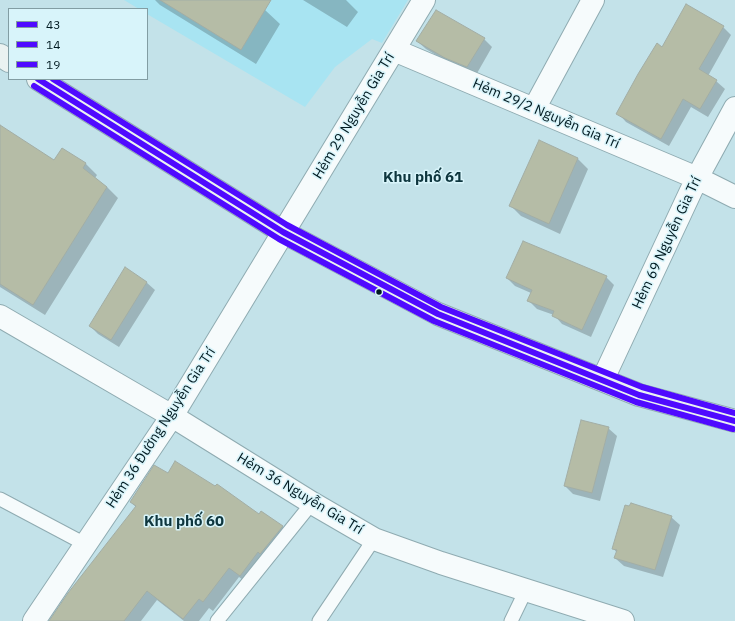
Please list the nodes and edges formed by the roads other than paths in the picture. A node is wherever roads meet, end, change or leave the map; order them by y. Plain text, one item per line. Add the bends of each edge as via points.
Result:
1 (424, 0) edge
2 (593, 0) edge
3 (394, 50) junction
4 (40, 80) edge
5 (735, 108) edge
6 (534, 109) junction
7 (697, 178) junction
8 (735, 197) edge
9 (283, 232) junction
10 (0, 316) edge
11 (603, 380) junction
12 (172, 416) junction
13 (735, 421) edge
14 (0, 499) edge
15 (312, 503) junction
16 (374, 539) junction
17 (85, 544) junction
18 (526, 590) junction
19 (34, 621) edge
20 (217, 621) edge
21 (319, 621) edge
22 (511, 621) edge
23 (623, 621) edge

1 - 3 street, Hẻm 29 Nguyễn Gia Trí
2 - 6 street
3 - 6 street, Hẻm 29/2 Nguyễn Gia Trí
3 - 9 street, Hẻm 29 Nguyễn Gia Trí
4 - 9 street
5 - 7 street, Hẻm 69 Nguyễn Gia Trí
6 - 7 street, Hẻm 29/2 Nguyễn Gia Trí
7 - 8 street, Hẻm 29/2 Nguyễn Gia Trí
7 - 11 street, Hẻm 69 Nguyễn Gia Trí
9 - 11 street via 438,314
9 - 12 street, Hẻm 36 Đường Nguyễn Gia Trí
10 - 12 street, Hẻm 36 Nguyễn Gia Trí
11 - 13 street via 639,395
12 - 15 street, Hẻm 36 Nguyễn Gia Trí
12 - 17 street, Hẻm 36 Đường Nguyễn Gia Trí
14 - 17 lane
15 - 16 street, Hẻm 36 Nguyễn Gia Trí
15 - 20 lane
16 - 18 street, Hẻm 36 Nguyễn Gia Trí
16 - 21 lane
17 - 19 street, Hẻm 36 Đường Nguyễn Gia Trí
18 - 22 lane
18 - 23 street, Hẻm 36 Nguyễn Gia Trí

